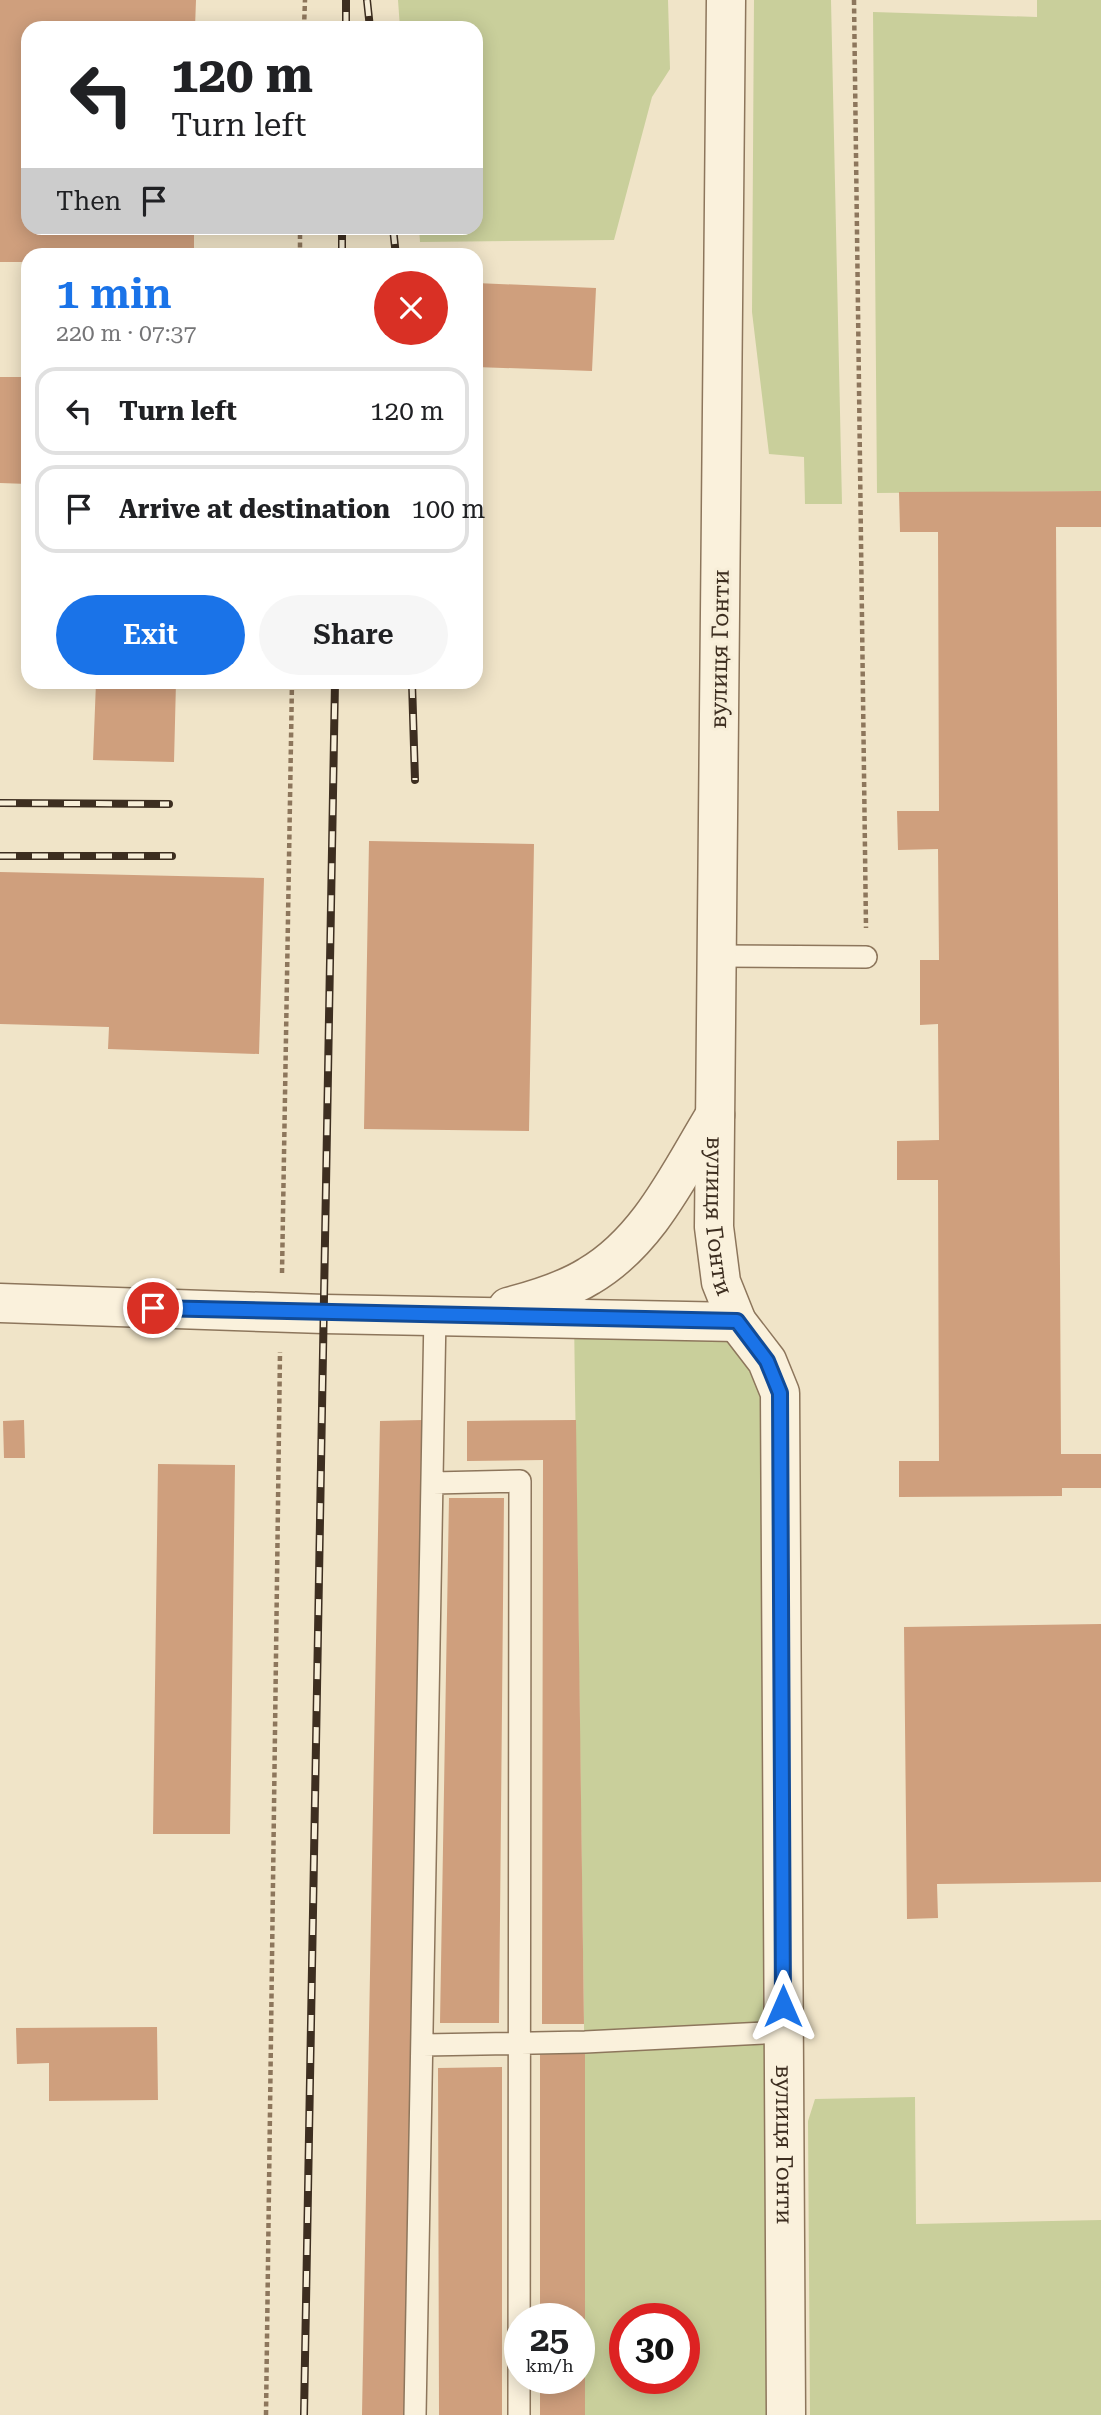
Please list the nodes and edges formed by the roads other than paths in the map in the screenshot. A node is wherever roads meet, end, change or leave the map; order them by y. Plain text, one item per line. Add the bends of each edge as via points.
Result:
1 (726, 0) edge
2 (718, 956) junction
3 (866, 957) road end
4 (716, 1114) junction
5 (0, 1303) edge
6 (454, 1315) junction
7 (737, 1321) junction
8 (433, 1483) junction
9 (784, 2032) junction
10 (518, 2042) junction
11 (423, 2045) junction
12 (415, 2415) edge
13 (519, 2415) edge
14 (786, 2415) edge

1 - 2 street, вулиця Гонти
2 - 3 lane
2 - 4 street, вулиця Гонти
4 - 6 street via 653,1217 626,1247 589,1276 535,1300
4 - 7 street, вулиця Гонти via 714,1227 721,1282
5 - 6 street
6 - 7 street
6 - 8 lane
7 - 9 street, вулиця Гонти via 767,1361 780,1393
8 - 10 lane via 520,1481
8 - 11 lane
9 - 10 lane
9 - 14 street, вулиця Гонти
10 - 11 lane
10 - 13 lane
11 - 12 lane

